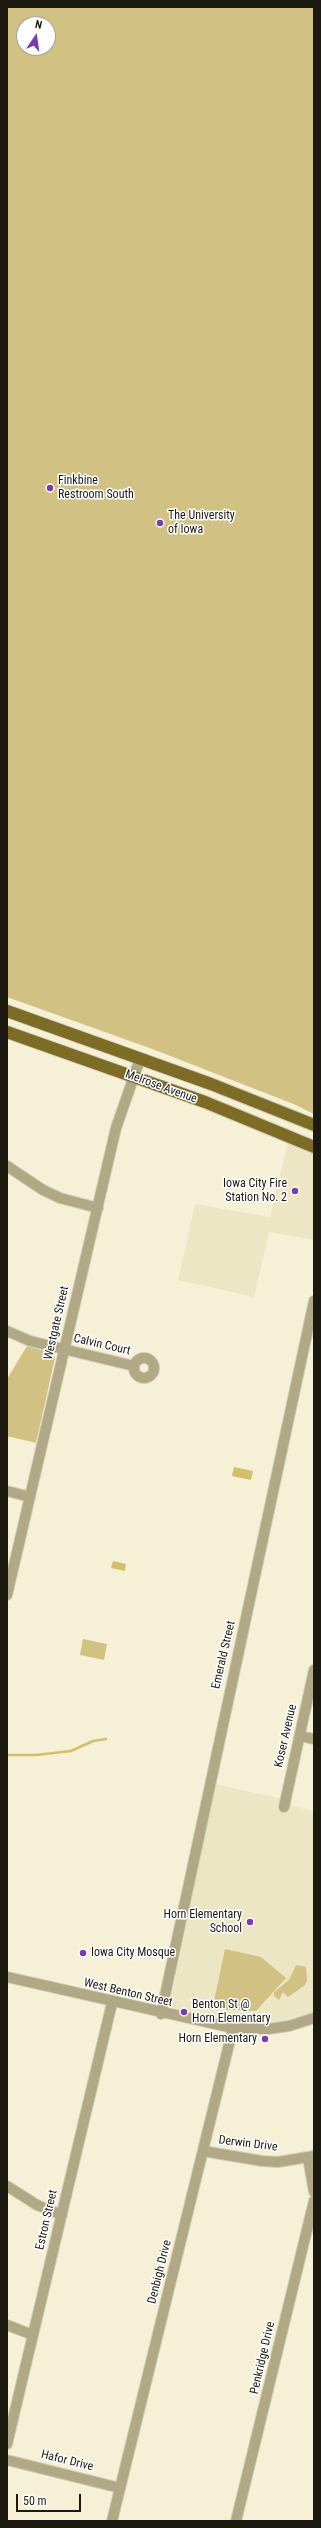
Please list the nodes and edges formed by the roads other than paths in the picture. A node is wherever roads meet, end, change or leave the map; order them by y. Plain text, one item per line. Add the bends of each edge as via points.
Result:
1 (7, 1011) edge
2 (7, 1032) edge
3 (140, 1059) junction
4 (134, 1077) junction
5 (314, 1125) edge
6 (314, 1147) edge
7 (7, 1166) edge
8 (98, 1208) junction
9 (314, 1301) edge
10 (7, 1331) edge
11 (64, 1350) junction
12 (134, 1366) dead end
13 (7, 1491) edge
14 (30, 1497) junction
15 (7, 1595) edge
16 (314, 1670) edge
17 (300, 1736) junction
18 (314, 1739) edge
19 (284, 1807) dead end
20 (7, 1977) edge
21 (112, 2003) junction
22 (161, 2014) junction
23 (314, 2018) edge
24 (233, 2028) junction
25 (204, 2151) junction
26 (311, 2157) edge
27 (7, 2186) edge
28 (314, 2192) edge
29 (314, 2201) edge
30 (62, 2216) junction
31 (7, 2325) edge
32 (33, 2335) junction
33 (7, 2444) edge
34 (7, 2460) edge
35 (120, 2488) junction
36 (112, 2521) edge
37 (236, 2521) edge

1 - 3 main road, Melrose Avenue
2 - 4 main road, Melrose Avenue
3 - 4 street, Westgate Street
3 - 5 main road, Melrose Avenue
4 - 6 main road, Melrose Avenue
4 - 8 street, Westgate Street via 116,1128
7 - 8 street via 60,1198
8 - 11 street, Westgate Street
9 - 22 street, Emerald Street
10 - 11 street, Calvin Court
11 - 12 street, Calvin Court
11 - 14 street, Westgate Street
13 - 14 street
14 - 15 street, Westgate Street
16 - 17 street, Koser Avenue
17 - 18 street
17 - 19 street, Koser Avenue
20 - 21 street, West Benton Street
21 - 22 street, West Benton Street
21 - 30 street, Estron Street
22 - 24 street, West Benton Street
23 - 24 street, West Benton Street via 268,2030
24 - 25 street, Denbigh Drive
25 - 26 street, Derwin Drive via 262,2161
25 - 35 street, Denbigh Drive
26 - 28 street
27 - 30 street via 37,2205
29 - 37 street, Penkridge Drive
30 - 32 street, Estron Street
31 - 32 street
32 - 33 street, Estron Street
34 - 35 street, Hafor Drive
35 - 36 street, Denbigh Drive

